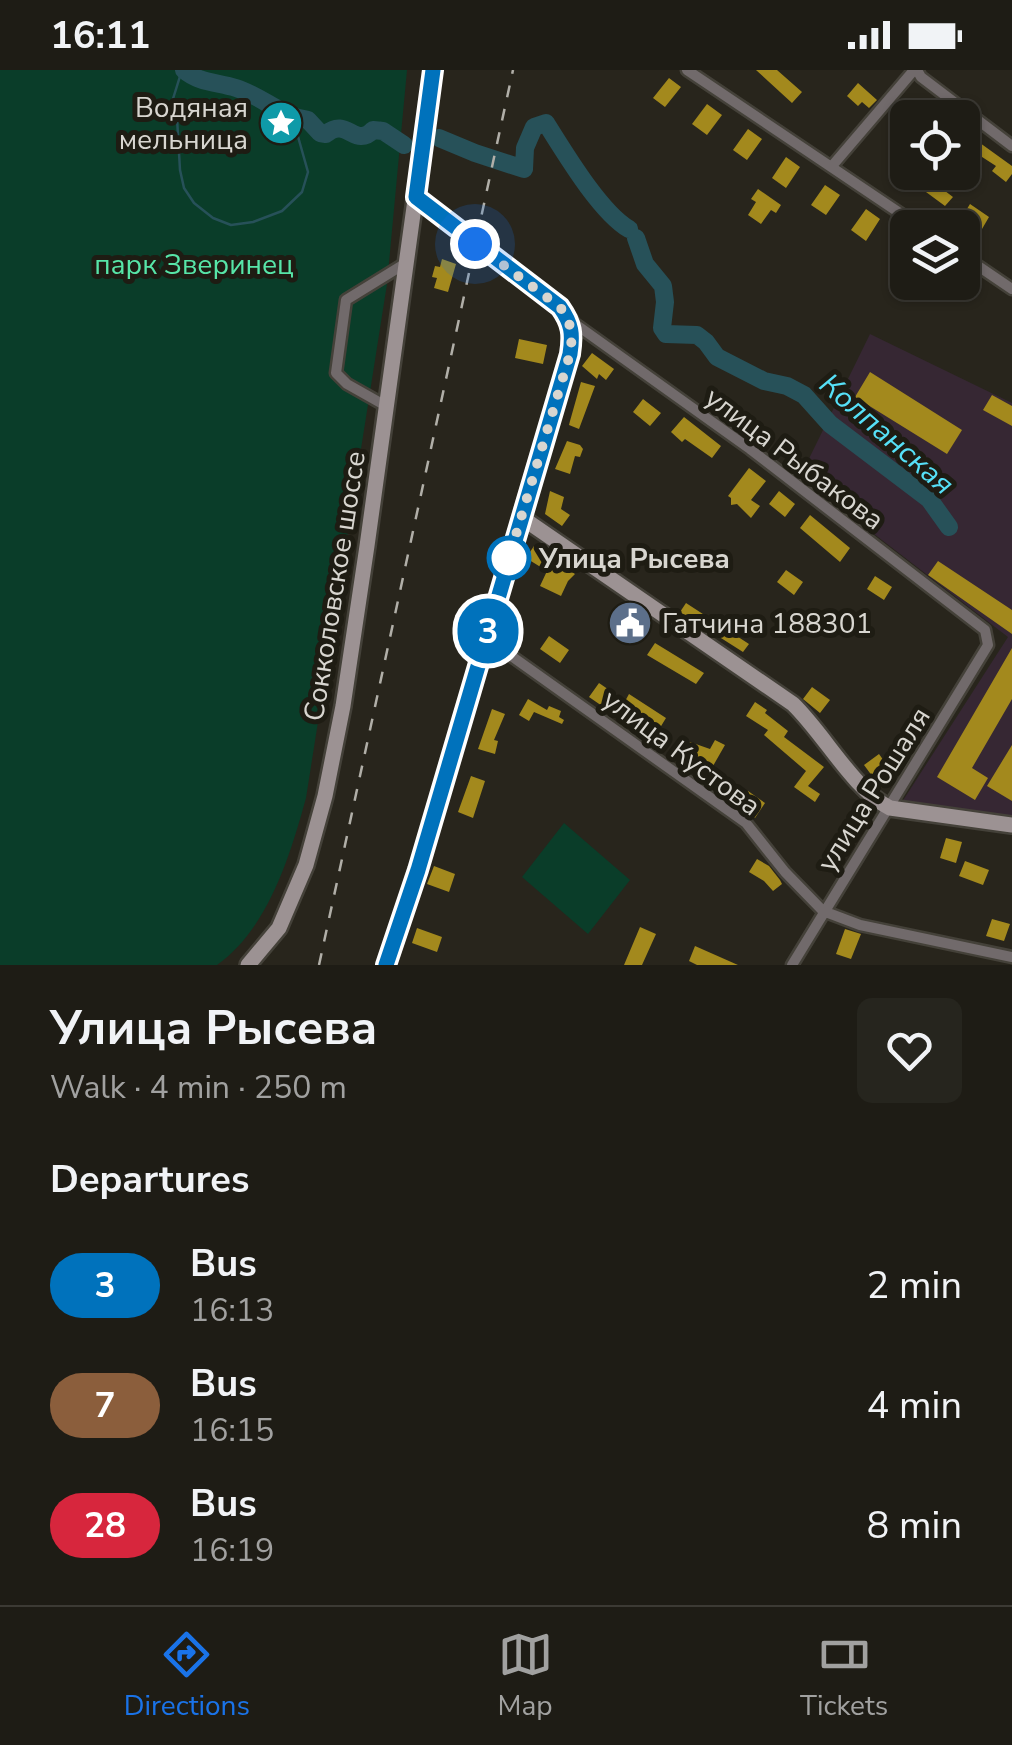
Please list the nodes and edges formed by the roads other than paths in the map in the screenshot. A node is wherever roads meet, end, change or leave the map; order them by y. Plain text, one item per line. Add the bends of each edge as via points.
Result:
1 (433, 70) edge
2 (687, 70) edge
3 (916, 70) edge
4 (1012, 146) edge
5 (832, 166) junction
6 (416, 197) junction
7 (896, 210) edge
8 (407, 262) junction
9 (980, 267) edge
10 (1012, 289) edge
11 (576, 329) junction
12 (386, 406) junction
13 (521, 516) junction
14 (988, 636) joint
15 (486, 638) junction
16 (890, 808) junction
17 (1012, 825) edge
18 (823, 911) junction
19 (1012, 958) edge
20 (248, 965) edge
21 (386, 965) edge
22 (792, 965) edge

1 - 6 main road, Сокколовское шоссе
2 - 5 street
3 - 4 street
3 - 5 street
5 - 7 street
6 - 8 main road, Сокколовское шоссе
6 - 11 main road via 548,298
8 - 12 main road, Сокколовское шоссе
8 - 12 street via 346,300 336,373
9 - 10 street
11 - 13 main road
11 - 14 street, улица Рыбакова via 750,450
12 - 20 main road, Сокколовское шоссе via 326,796 279,928
13 - 15 street
13 - 16 main road via 793,704 872,799
14 - 16 street, улица Рошаля
15 - 18 street, улица Кустова via 746,823
15 - 21 street
16 - 17 main road
16 - 18 street, улица Рошаля
18 - 19 street, улица Кустова
18 - 22 street, улица Рошаля

